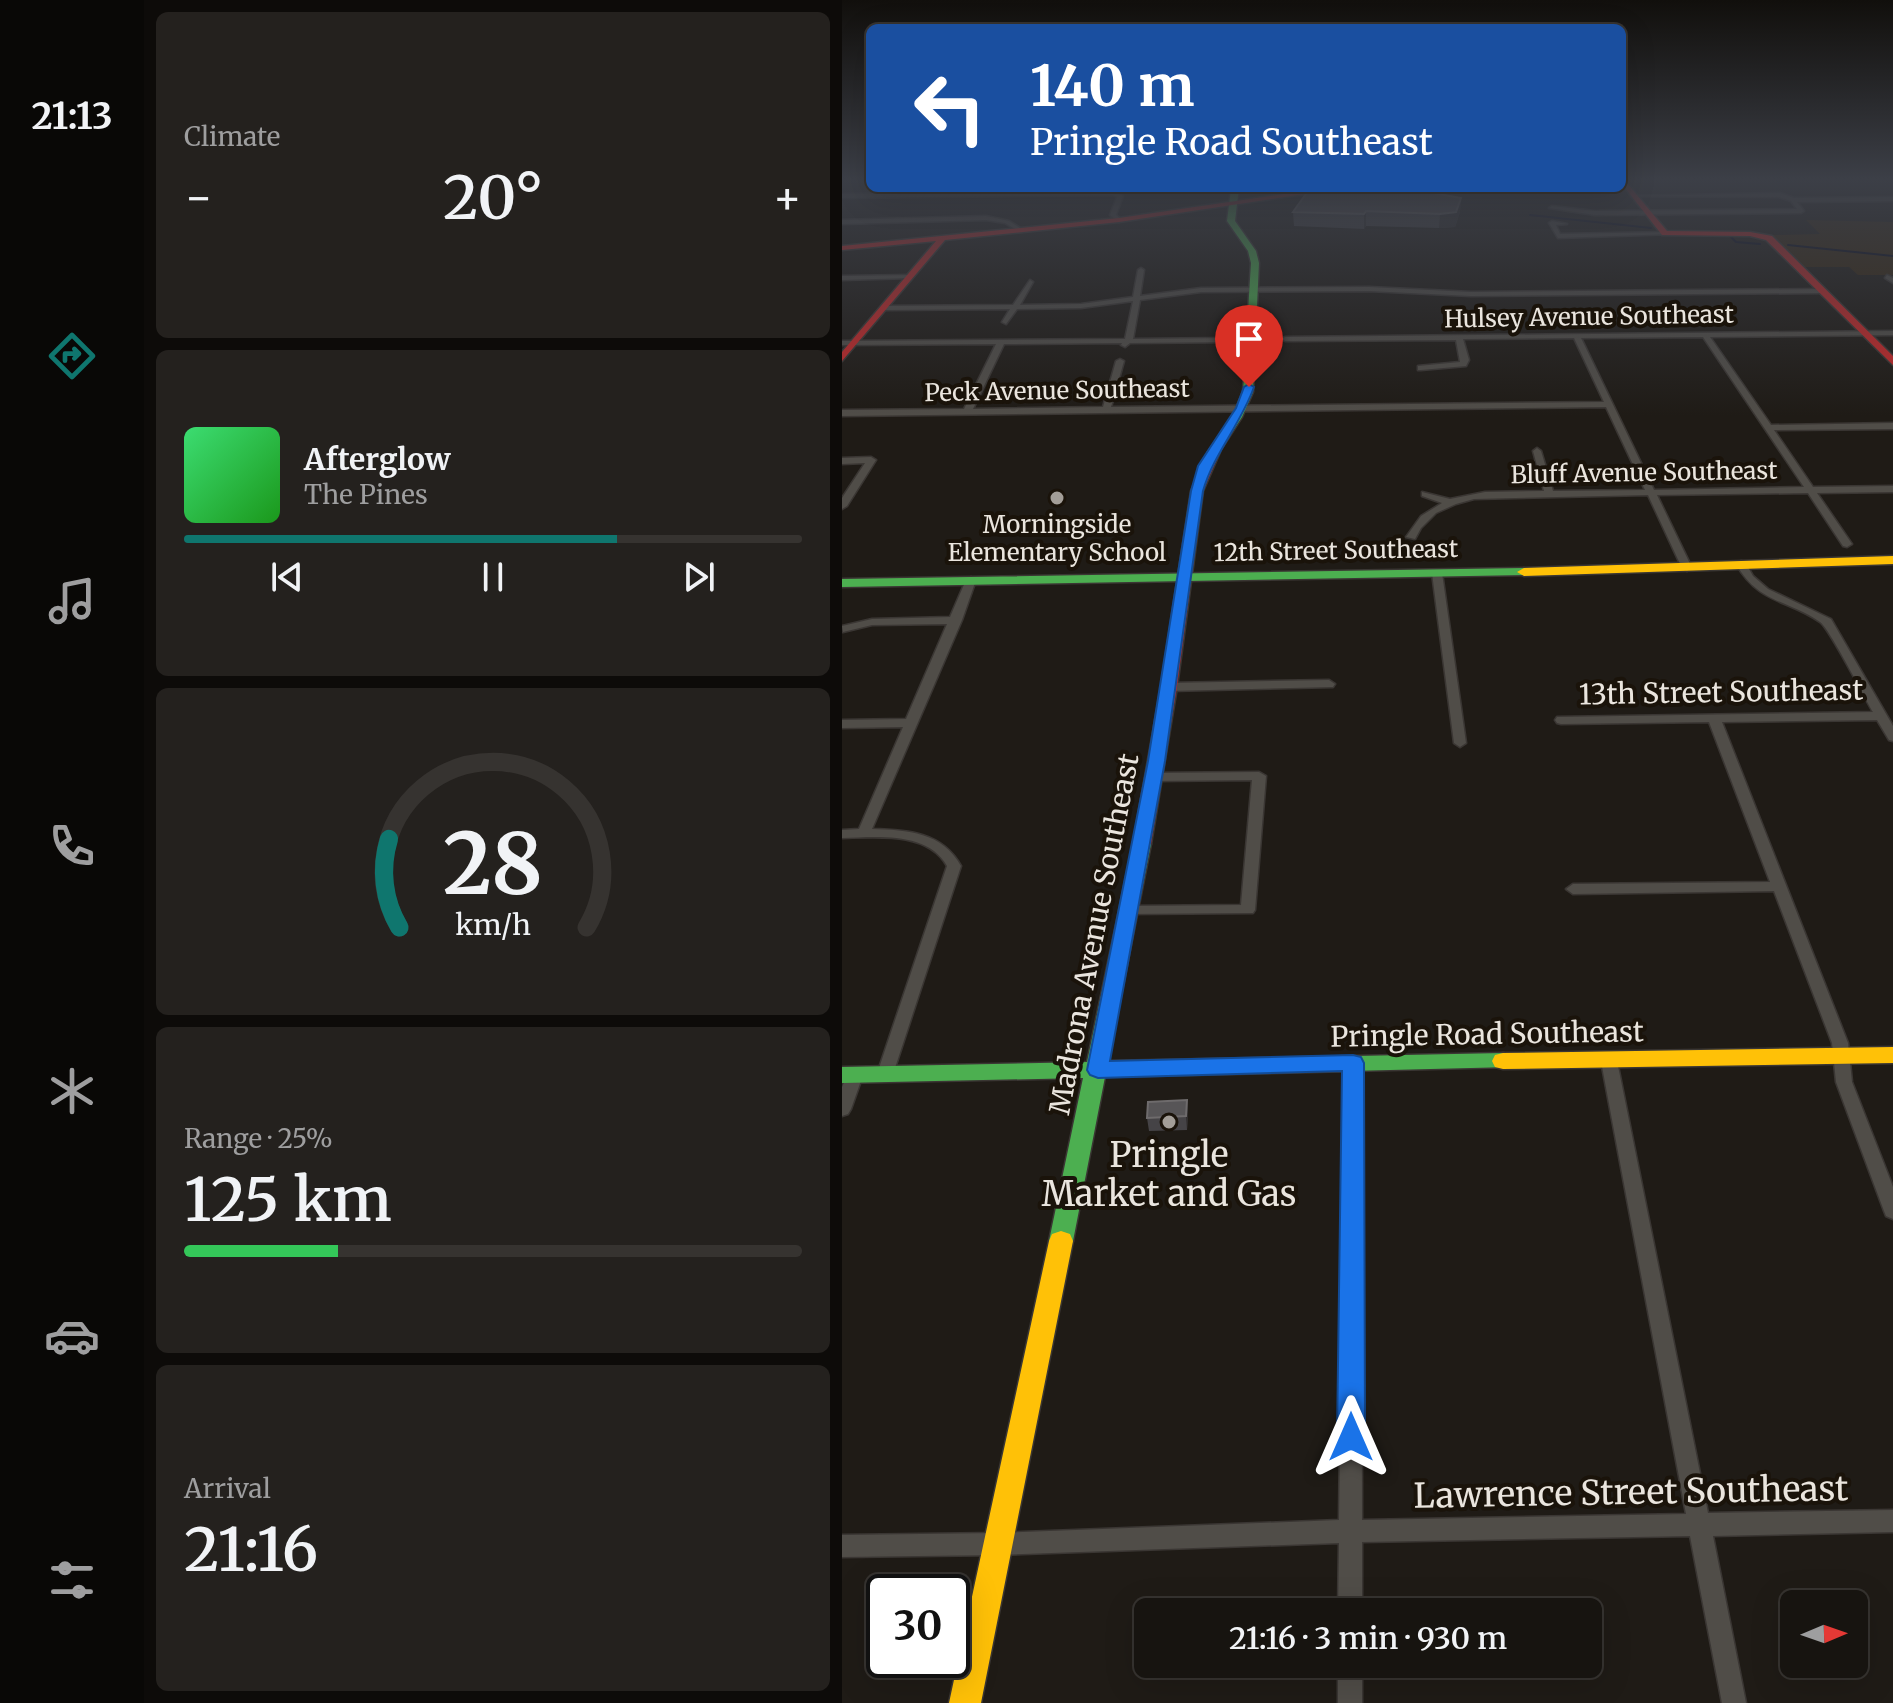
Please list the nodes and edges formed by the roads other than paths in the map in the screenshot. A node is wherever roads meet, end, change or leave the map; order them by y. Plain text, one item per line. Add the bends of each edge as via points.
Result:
1 (927, 256) edge
2 (1254, 256) edge
3 (1787, 256) edge
4 (1141, 270) dead end
5 (911, 276) junction
6 (842, 278) edge
7 (1030, 282) dead end
8 (1256, 290) junction
9 (1823, 291) junction
10 (1136, 298) junction
11 (1017, 306) junction
12 (885, 308) junction
13 (1006, 322) dead end
14 (1864, 333) junction
15 (1893, 333) edge
16 (1705, 335) junction
17 (1577, 337) junction
18 (1459, 338) junction
19 (1285, 339) dead end
20 (1232, 340) dead end
21 (1129, 341) junction
22 (1001, 342) junction
23 (848, 343) edge
24 (1124, 350) dead end
25 (842, 358) edge
26 (1120, 361) dead end
27 (1893, 362) edge
28 (1421, 368) dead end
29 (1609, 404) junction
30 (1241, 408) junction
31 (1106, 410) junction
32 (967, 412) junction
33 (842, 413) edge
34 (1893, 426) edge
35 (1767, 428) junction
36 (1537, 451) dead end
37 (842, 461) edge
38 (1893, 489) edge
39 (1811, 491) junction
40 (1652, 493) junction
41 (1425, 494) dead end
42 (1549, 494) junction
43 (1449, 502) junction
44 (842, 506) edge
45 (1411, 537) dead end
46 (1847, 544) dead end
47 (1893, 562) edge
48 (1742, 566) junction
49 (1687, 568) junction
50 (1437, 573) junction
51 (1185, 577) junction
52 (971, 580) junction
53 (842, 583) edge
54 (956, 620) junction
55 (843, 629) edge
56 (1329, 684) dead end
57 (1169, 687) junction
58 (1881, 716) junction
59 (1714, 718) junction
60 (1561, 720) dead end
61 (912, 723) junction
62 (842, 724) edge
63 (1893, 737) edge
64 (1460, 743) dead end
65 (1154, 777) junction
66 (864, 833) junction
67 (842, 834) edge
68 (1780, 886) junction
69 (1573, 889) dead end
70 (1130, 911) junction
71 (1893, 1055) edge
72 (1840, 1057) junction
73 (1609, 1061) junction
74 (1353, 1063) junction
75 (1098, 1070) junction
76 (885, 1074) junction
77 (848, 1075) edge
78 (842, 1109) edge
79 (1893, 1211) edge
80 (1893, 1521) edge
81 (1700, 1526) junction
82 (1351, 1531) junction
83 (998, 1544) junction
84 (842, 1546) edge
85 (1350, 1598) edge
86 (1350, 1678) edge
87 (965, 1703) edge
88 (1350, 1703) edge
89 (1734, 1703) edge

1 - 5 main road
2 - 8 main road, Madrona Avenue Southeast
3 - 9 main road
4 - 10 street
5 - 6 street
5 - 12 main road
7 - 11 street
8 - 9 street
8 - 10 street
8 - 30 main road, Madrona Avenue Southeast via 1249,387
9 - 14 main road
10 - 11 street
10 - 21 street
11 - 12 street
11 - 13 street
12 - 23 main road
14 - 15 street, Hulsey Avenue Southeast
14 - 16 street, Hulsey Avenue Southeast
14 - 27 main road
16 - 17 street, Hulsey Avenue Southeast
16 - 35 street
17 - 18 street, Hulsey Avenue Southeast
17 - 29 street
18 - 19 street, Hulsey Avenue Southeast
18 - 28 street via 1463,364
20 - 21 street
21 - 22 street
21 - 24 street
22 - 23 street
22 - 32 street
23 - 25 main road
26 - 31 street
29 - 30 street, Peck Avenue Southeast
29 - 40 street
30 - 31 street, Peck Avenue Southeast
30 - 51 main road, Madrona Avenue Southeast via 1200,476
31 - 32 street, Peck Avenue Southeast
32 - 33 street, Peck Avenue Southeast
34 - 35 street
35 - 39 street
36 - 42 street
37 - 44 street via 871,460
38 - 39 street, Bluff Avenue Southeast
39 - 40 street, Bluff Avenue Southeast
39 - 46 street
40 - 42 street, Bluff Avenue Southeast
40 - 49 street
41 - 43 street
42 - 43 street, Bluff Avenue Southeast via 1485,495
43 - 45 street, Bluff Avenue Southeast via 1420,521
47 - 48 main road, 12th Street Southeast
48 - 49 main road, 12th Street Southeast
48 - 58 street via 1764,591 1827,621
49 - 50 main road, 12th Street Southeast
50 - 51 main road, 12th Street Southeast
50 - 64 street
51 - 52 main road, 12th Street Southeast
51 - 57 main road, Madrona Avenue Southeast
52 - 53 main road, 12th Street Southeast
52 - 54 street
54 - 55 street via 872,622
54 - 61 street
56 - 57 street
57 - 65 main road, Madrona Avenue Southeast
58 - 59 street, 13th Street Southeast
58 - 63 street
59 - 60 street, 13th Street Southeast
59 - 68 street
61 - 62 street
61 - 66 street
65 - 70 main road, Madrona Avenue Southeast
65 - 70 street via 1259,776 1248,910
66 - 67 street
66 - 76 street via 926,841 947,852 954,866
68 - 69 street
68 - 72 street via 1840,1043
70 - 75 main road, Madrona Avenue Southeast
71 - 72 main road, Pringle Road Southeast
72 - 73 main road, Pringle Road Southeast
72 - 79 street via 1844,1082
73 - 74 main road, Pringle Road Southeast
73 - 81 street
74 - 75 main road, Pringle Road Southeast
74 - 82 street
75 - 76 main road, Pringle Road Southeast
75 - 83 main road, Madrona Avenue Southeast
76 - 77 main road, Pringle Road Southeast
77 - 78 street
80 - 81 street, Lawrence Street Southeast
81 - 82 street, Lawrence Street Southeast
81 - 89 street
82 - 83 street, Lawrence Street Southeast
82 - 85 street
83 - 84 street, Lawrence Street Southeast
83 - 87 main road, Madrona Avenue Southeast
86 - 88 street

